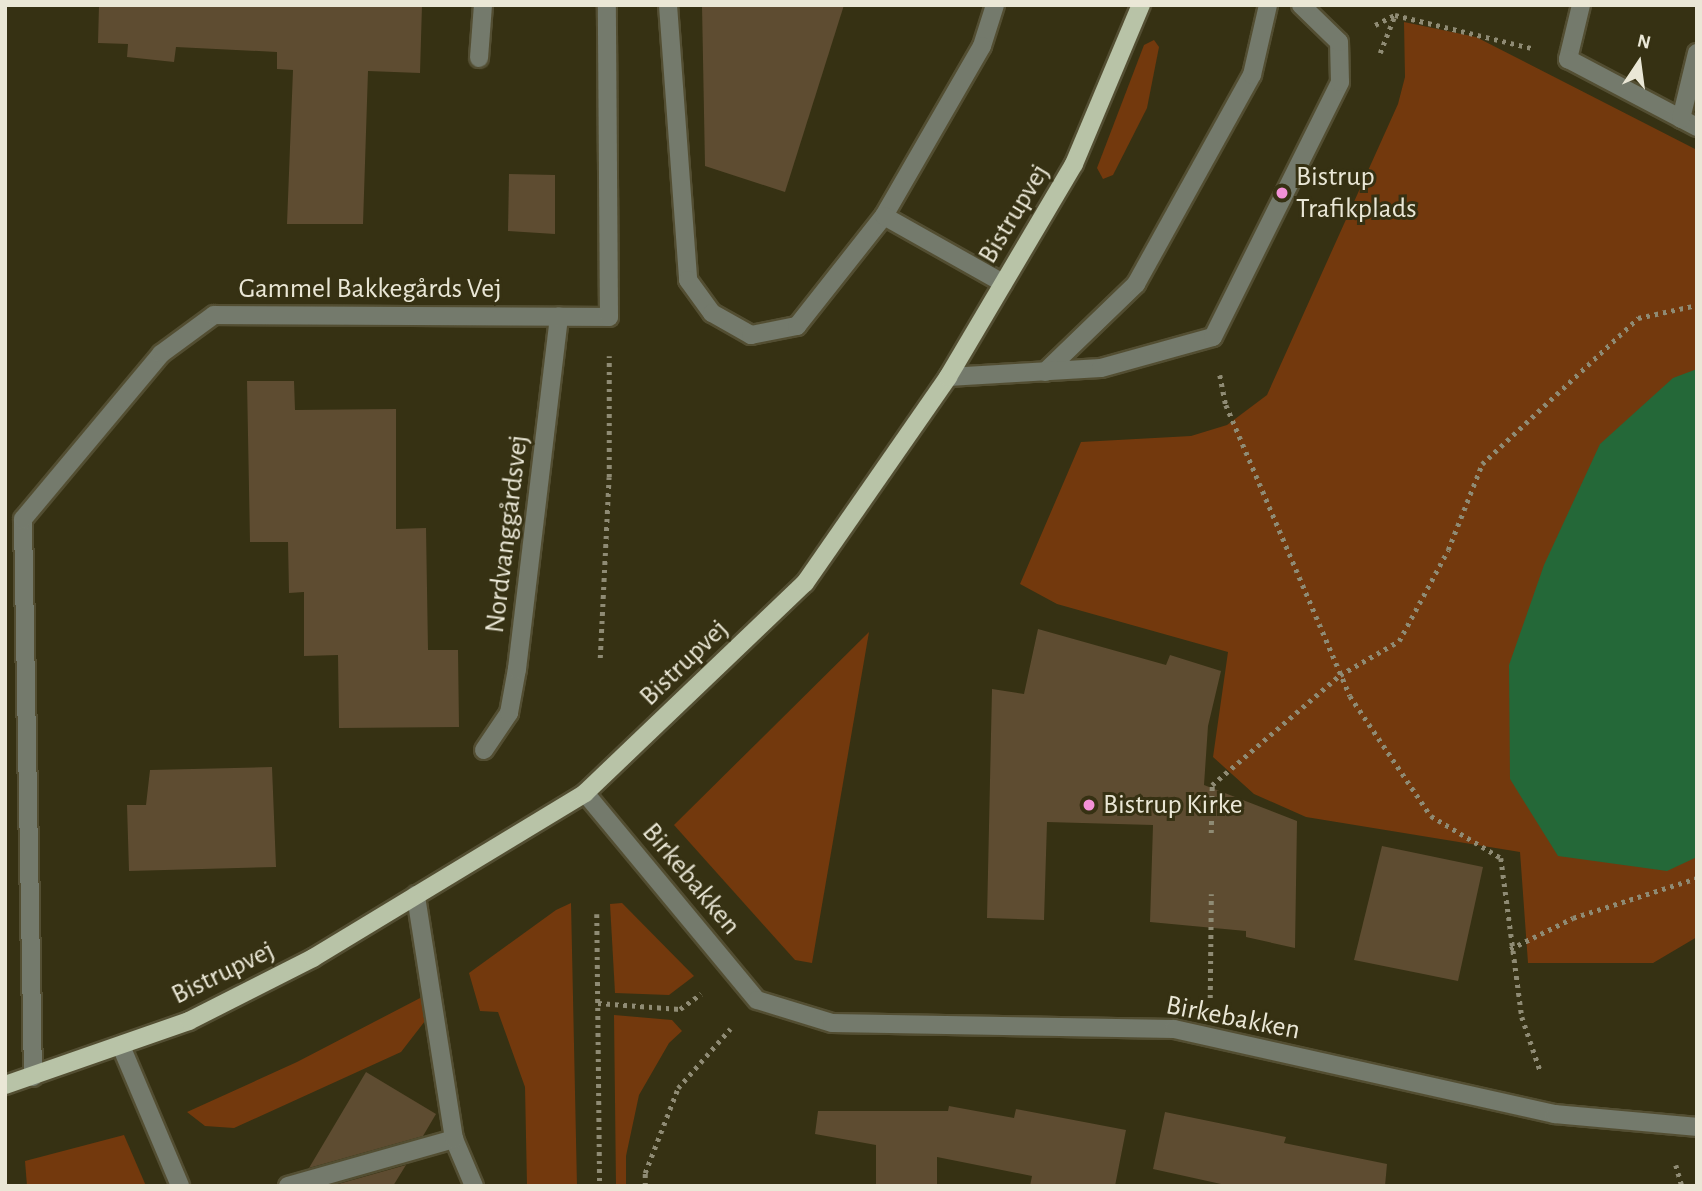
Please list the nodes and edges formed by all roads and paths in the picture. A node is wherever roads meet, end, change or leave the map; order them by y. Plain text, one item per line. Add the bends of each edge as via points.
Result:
1 (483, 5) edge
2 (607, 5) edge
3 (668, 5) edge
4 (995, 5) edge
5 (1141, 5) edge
6 (1268, 5) edge
7 (1301, 5) edge
8 (1581, 5) edge
9 (1395, 15) dead end
10 (1697, 53) edge
11 (479, 58) dead end
12 (1568, 60) junction
13 (1689, 123) edge
14 (884, 216) junction
15 (1003, 283) junction
16 (1697, 305) edge
17 (559, 316) junction
18 (609, 317) junction
19 (1213, 337) junction
20 (1045, 372) junction
21 (948, 377) junction
22 (600, 659) dead end
23 (1340, 675) junction
24 (484, 750) dead end
25 (585, 793) junction
26 (1211, 833) dead end
27 (1697, 878) edge
28 (1211, 894) dead end
29 (416, 895) junction
30 (597, 914) dead end
31 (1510, 949) junction
32 (733, 970) junction
33 (757, 1000) junction
34 (598, 1003) junction
35 (1210, 1037) junction
36 (121, 1046) junction
37 (33, 1077) junction
38 (5, 1085) edge
39 (1555, 1114) junction
40 (1697, 1127) edge
41 (454, 1139) junction
42 (180, 1186) edge
43 (288, 1186) edge
44 (474, 1186) edge
45 (600, 1186) edge
46 (645, 1186) edge

1 - 11 street
2 - 18 street
3 - 14 street via 688,280 712,313 751,335 797,326
4 - 14 street via 982,46
5 - 15 main road, Bistrupvej via 1074,164
6 - 20 street via 1252,75 1136,284
7 - 19 street via 1339,42 1340,82
8 - 12 street
9 - 12 path via 1475,31
10 - 13 street
12 - 13 street
14 - 15 street
15 - 21 main road, Bistrupvej
16 - 23 path via 1638,318 1482,464 1448,551 1399,641
17 - 18 street, Gammel Bakkegårds Vej
17 - 24 street, Nordvanggårdsvej via 517,669 509,713
17 - 37 street, Gammel Bakkegårds Vej via 214,315 161,354 23,519
18 - 22 path via 609,477
19 - 20 street via 1101,368
19 - 23 path via 1226,405
20 - 21 street
21 - 25 main road, Bistrupvej via 805,583
23 - 26 path via 1212,785
23 - 31 path via 1432,816 1501,858
25 - 29 main road, Bistrupvej
25 - 32 street, Birkebakken
27 - 31 path via 1573,918
28 - 35 path
29 - 36 main road, Bistrupvej via 313,958 214,1009
29 - 41 street
30 - 34 path
31 - 39 path via 1522,1017
32 - 33 street, Birkebakken
32 - 34 path via 680,1009
33 - 35 street, Birkebakken via 832,1023 1174,1029
33 - 46 path via 678,1087 645,1173
34 - 45 path
35 - 39 street, Birkebakken
36 - 37 main road, Bistrupvej
36 - 42 street
37 - 38 main road, Bistrupvej
39 - 40 street, Birkebakken
41 - 43 street
41 - 44 street

